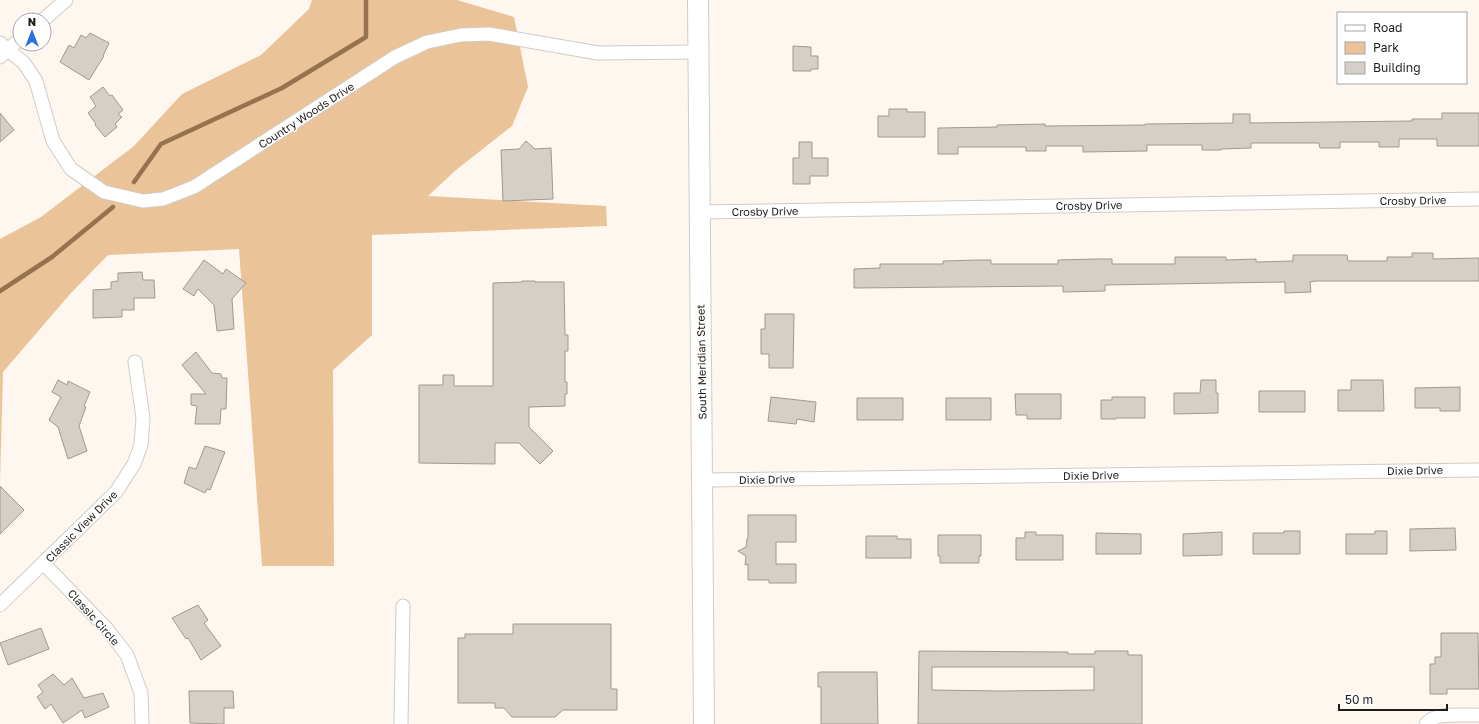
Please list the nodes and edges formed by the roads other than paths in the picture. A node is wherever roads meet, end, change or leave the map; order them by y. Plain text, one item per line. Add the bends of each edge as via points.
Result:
1 (66, 0) edge
2 (698, 0) edge
3 (52, 12) edge
4 (12, 44) edge
5 (3, 50) edge
6 (698, 52) junction
7 (1479, 199) edge
8 (699, 212) junction
9 (135, 362) dead end
10 (1479, 470) edge
11 (703, 480) junction
12 (44, 564) junction
13 (0, 605) edge
14 (403, 606) dead end
15 (1479, 716) edge
16 (142, 724) edge
17 (401, 724) edge
18 (704, 724) edge
19 (1426, 724) edge

1 - 3 street
2 - 6 main road, South Meridian Street
4 - 5 street
5 - 6 street, Country Woods Drive via 24,63 36,81 53,141 71,169 104,192 143,201 163,199 194,186 395,57 427,42 461,35 489,34 598,53
6 - 8 main road, South Meridian Street
7 - 8 street, Crosby Drive
8 - 11 main road, South Meridian Street
9 - 12 street, Classic View Drive via 143,418 141,445 134,464 116,492
10 - 11 street, Dixie Drive
11 - 18 main road, South Meridian Street
12 - 13 street, Classic View Drive
12 - 16 street, Classic Circle via 106,628 127,655 141,693
14 - 17 street
15 - 19 street via 1438,716

